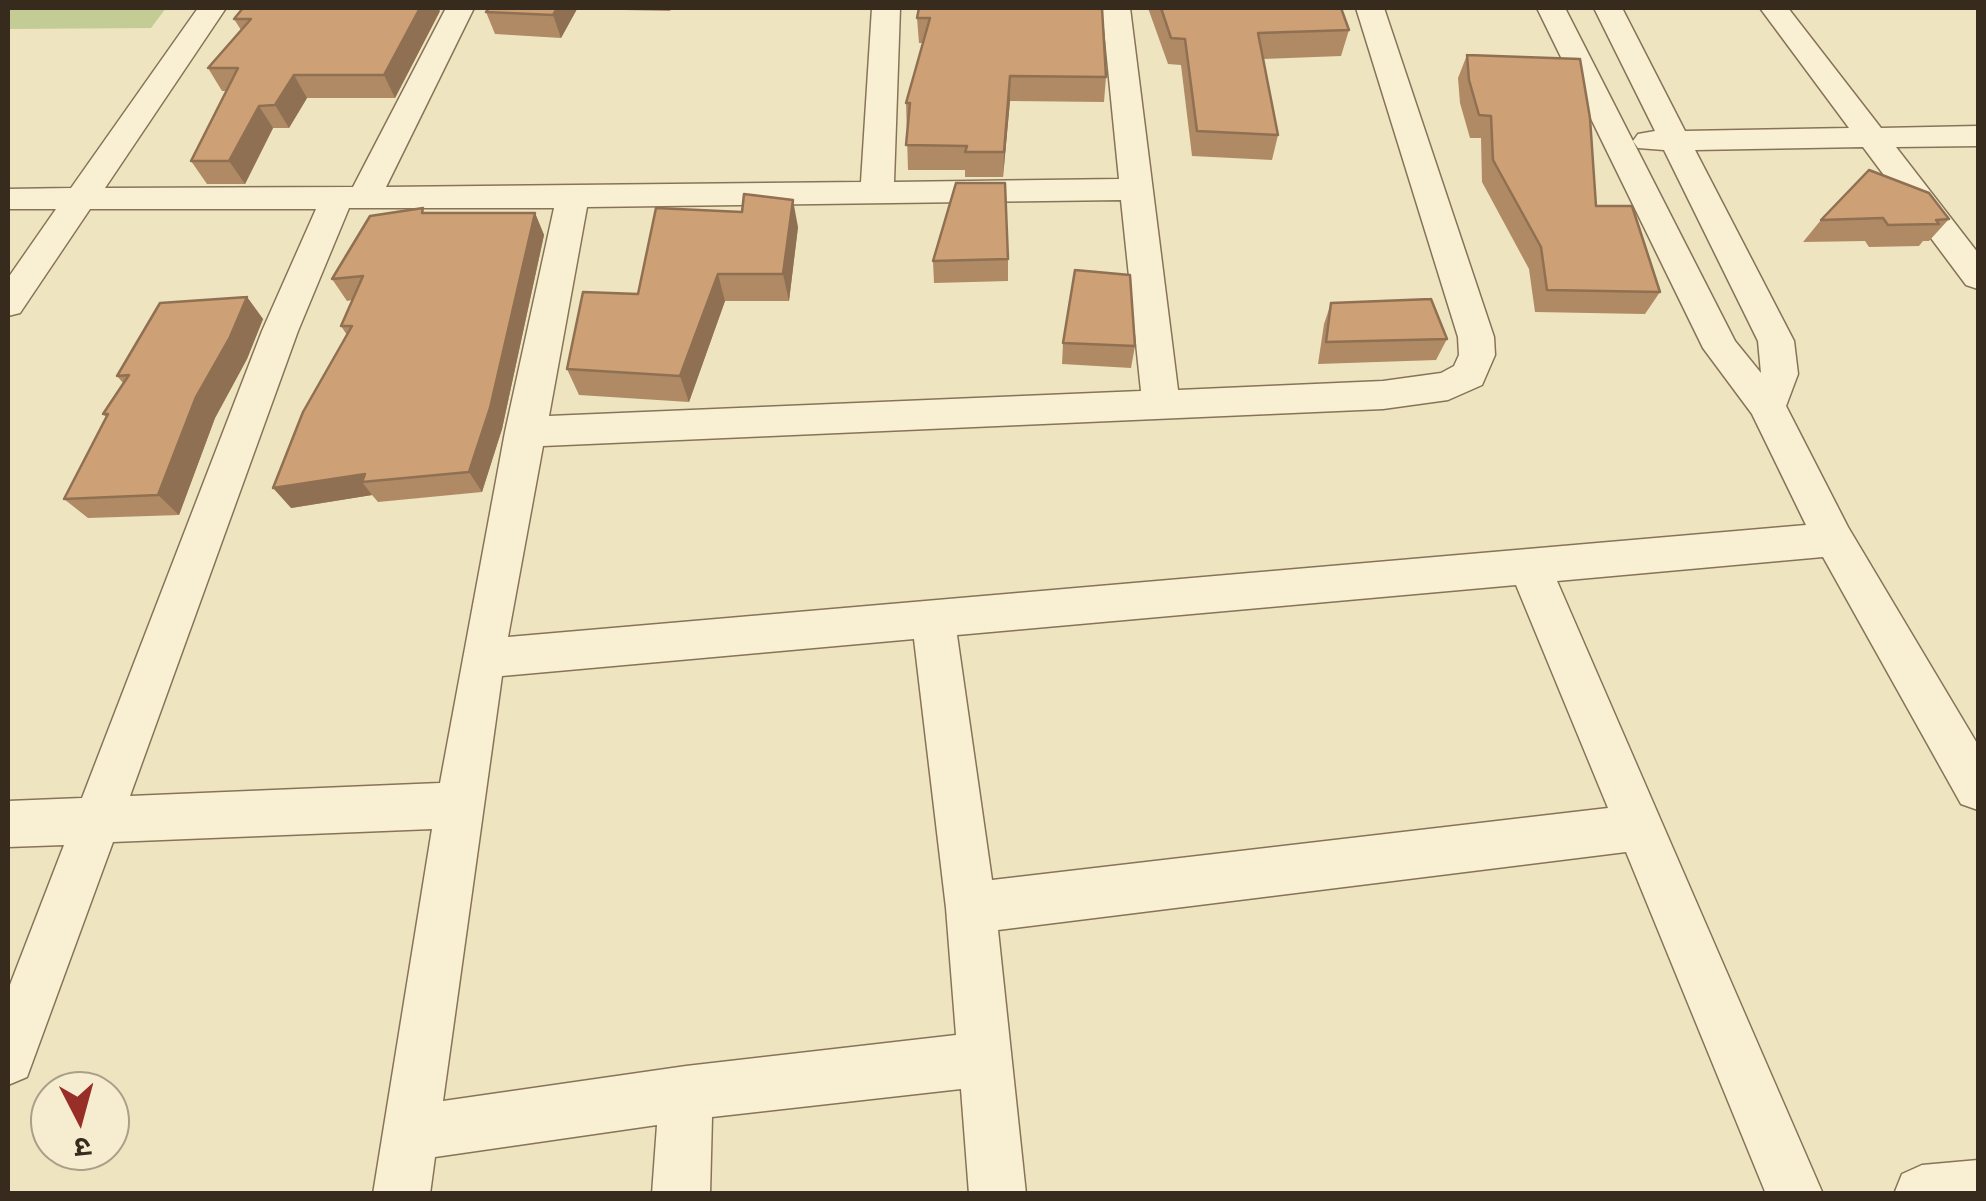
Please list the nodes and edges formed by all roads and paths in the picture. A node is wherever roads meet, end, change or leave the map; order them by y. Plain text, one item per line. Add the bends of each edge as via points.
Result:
1 (212, 8) edge
2 (460, 8) edge
3 (886, 8) edge
4 (1116, 8) edge
5 (1370, 8) edge
6 (1550, 8) edge
7 (1608, 8) edge
8 (1774, 8) edge
9 (1978, 136) edge
10 (1871, 138) junction
11 (1674, 140) junction
12 (1618, 141) junction
13 (1137, 189) junction
14 (877, 194) junction
15 (573, 197) junction
16 (351, 198) junction
17 (8, 199) edge
18 (78, 199) junction
19 (1978, 277) edge
20 (8, 304) edge
21 (1160, 406) junction
22 (1768, 406) junction
23 (524, 432) junction
24 (1834, 538) junction
25 (1529, 565) junction
26 (933, 619) junction
27 (482, 660) junction
28 (1978, 788) edge
29 (462, 805) junction
30 (96, 822) junction
31 (8, 824) edge
32 (1640, 828) junction
33 (971, 908) junction
34 (8, 1058) edge
35 (985, 1059) junction
36 (686, 1093) junction
37 (411, 1132) junction
38 (1978, 1188) edge
39 (401, 1194) edge
40 (681, 1194) edge
41 (998, 1194) edge
42 (1795, 1194) edge
43 (1922, 1194) edge

1 - 18 street
2 - 16 street
3 - 14 street
4 - 13 street
5 - 21 street via 1476,337 1469,375 1421,392
6 - 12 street
7 - 11 street
8 - 10 street
9 - 10 street
10 - 11 street
10 - 19 street
11 - 12 street
11 - 22 street via 1776,341 1780,374
12 - 22 street via 1721,348
13 - 14 street
13 - 21 street
14 - 15 street
15 - 16 street
15 - 23 street
16 - 18 street
16 - 30 street via 280,330
17 - 18 street
18 - 20 street
21 - 23 street
22 - 24 street
23 - 27 street
24 - 25 street
24 - 28 street
25 - 26 street
25 - 32 street
26 - 27 street
26 - 33 street
27 - 29 street
29 - 30 street
29 - 37 street
30 - 31 street
30 - 34 street
32 - 33 street
32 - 42 street
33 - 35 street
35 - 36 street
35 - 41 street
36 - 37 street
36 - 40 street
37 - 39 street
38 - 43 street

